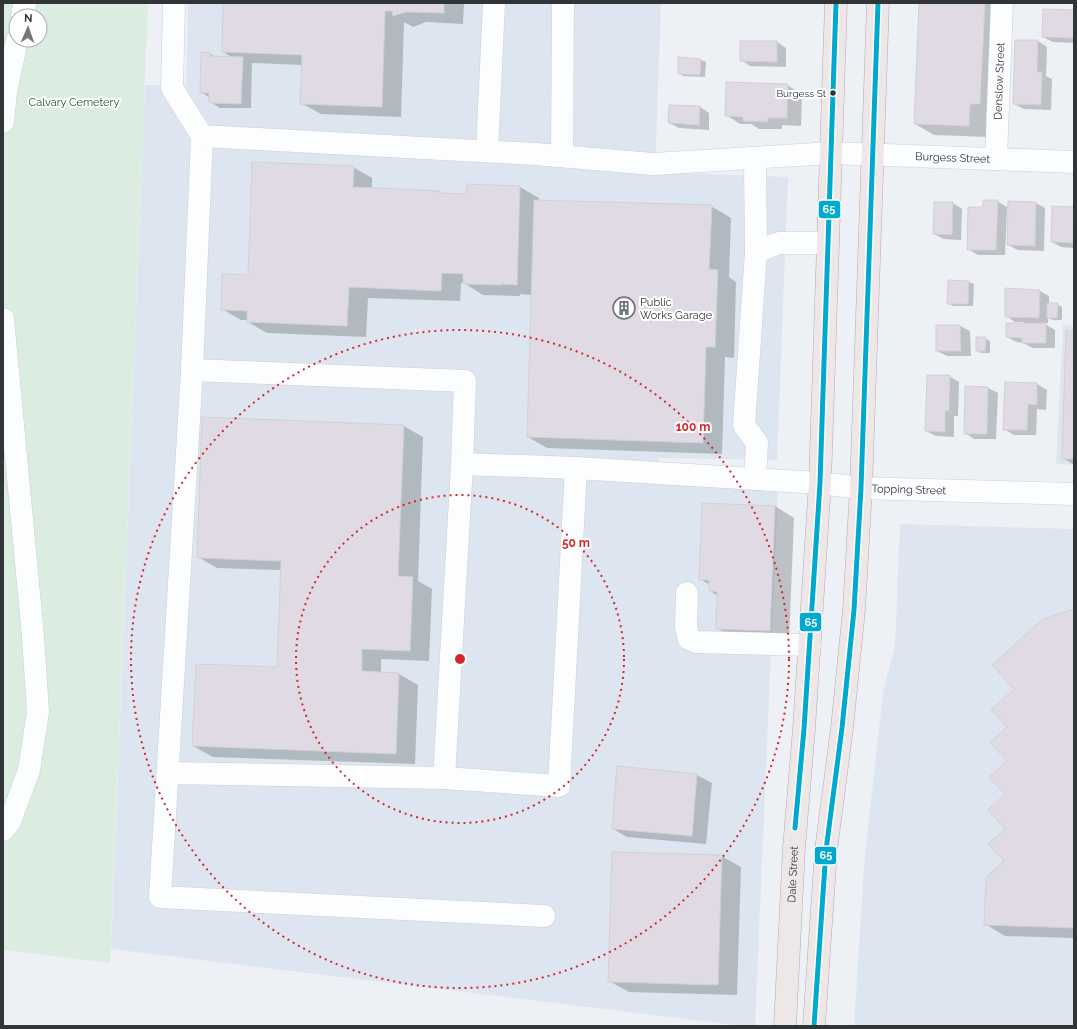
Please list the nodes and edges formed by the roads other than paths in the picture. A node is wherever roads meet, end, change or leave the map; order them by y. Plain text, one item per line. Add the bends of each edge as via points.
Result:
1 (174, 3) edge
2 (494, 3) edge
3 (563, 3) edge
4 (836, 3) edge
5 (878, 3) edge
6 (1002, 3) edge
7 (15, 48) edge
8 (4, 93) edge
9 (3, 122) edge
10 (202, 136) junction
11 (487, 151) junction
12 (832, 153) junction
13 (874, 154) junction
14 (562, 156) junction
15 (755, 158) junction
16 (996, 159) junction
17 (1074, 162) edge
18 (828, 243) junction
19 (756, 252) junction
20 (3, 319) edge
21 (192, 370) junction
22 (462, 464) junction
23 (576, 468) junction
24 (755, 479) junction
25 (820, 483) junction
26 (861, 488) junction
27 (1074, 494) edge
28 (687, 593) dead end
29 (810, 644) junction
30 (168, 773) junction
31 (444, 778) junction
32 (3, 830) edge
33 (544, 916) dead end
34 (786, 1017) edge
35 (814, 1019) edge

1 - 10 street via 172,88
2 - 11 street
3 - 14 street
4 - 12 main road, Dale Street
5 - 13 main road
6 - 16 street, Denslow Street
7 - 8 street
8 - 9 street
10 - 11 street, Burgess Street
10 - 21 street
11 - 14 street, Burgess Street
12 - 13 street, Burgess Street
12 - 15 street, Burgess Street
12 - 18 main road, Dale Street
13 - 16 street, Burgess Street
13 - 26 main road
14 - 15 street, Burgess Street via 653,164
15 - 19 street
16 - 17 street, Burgess Street
18 - 19 street via 779,243
18 - 25 main road, Dale Street
19 - 24 street via 744,426 757,443
20 - 32 street via 38,712 29,770 10,822
21 - 22 street via 465,381
21 - 30 street
22 - 23 street, Topping Street
22 - 31 street
23 - 24 street, Topping Street
23 - 31 street via 559,786
24 - 25 street, Topping Street
25 - 26 street, Topping Street
25 - 29 main road, Dale Street
26 - 27 street, Topping Street
26 - 35 main road via 854,610 826,850
28 - 29 street via 686,627 689,639 696,642
29 - 34 main road, Dale Street via 794,848
30 - 31 street
30 - 33 street via 160,897

